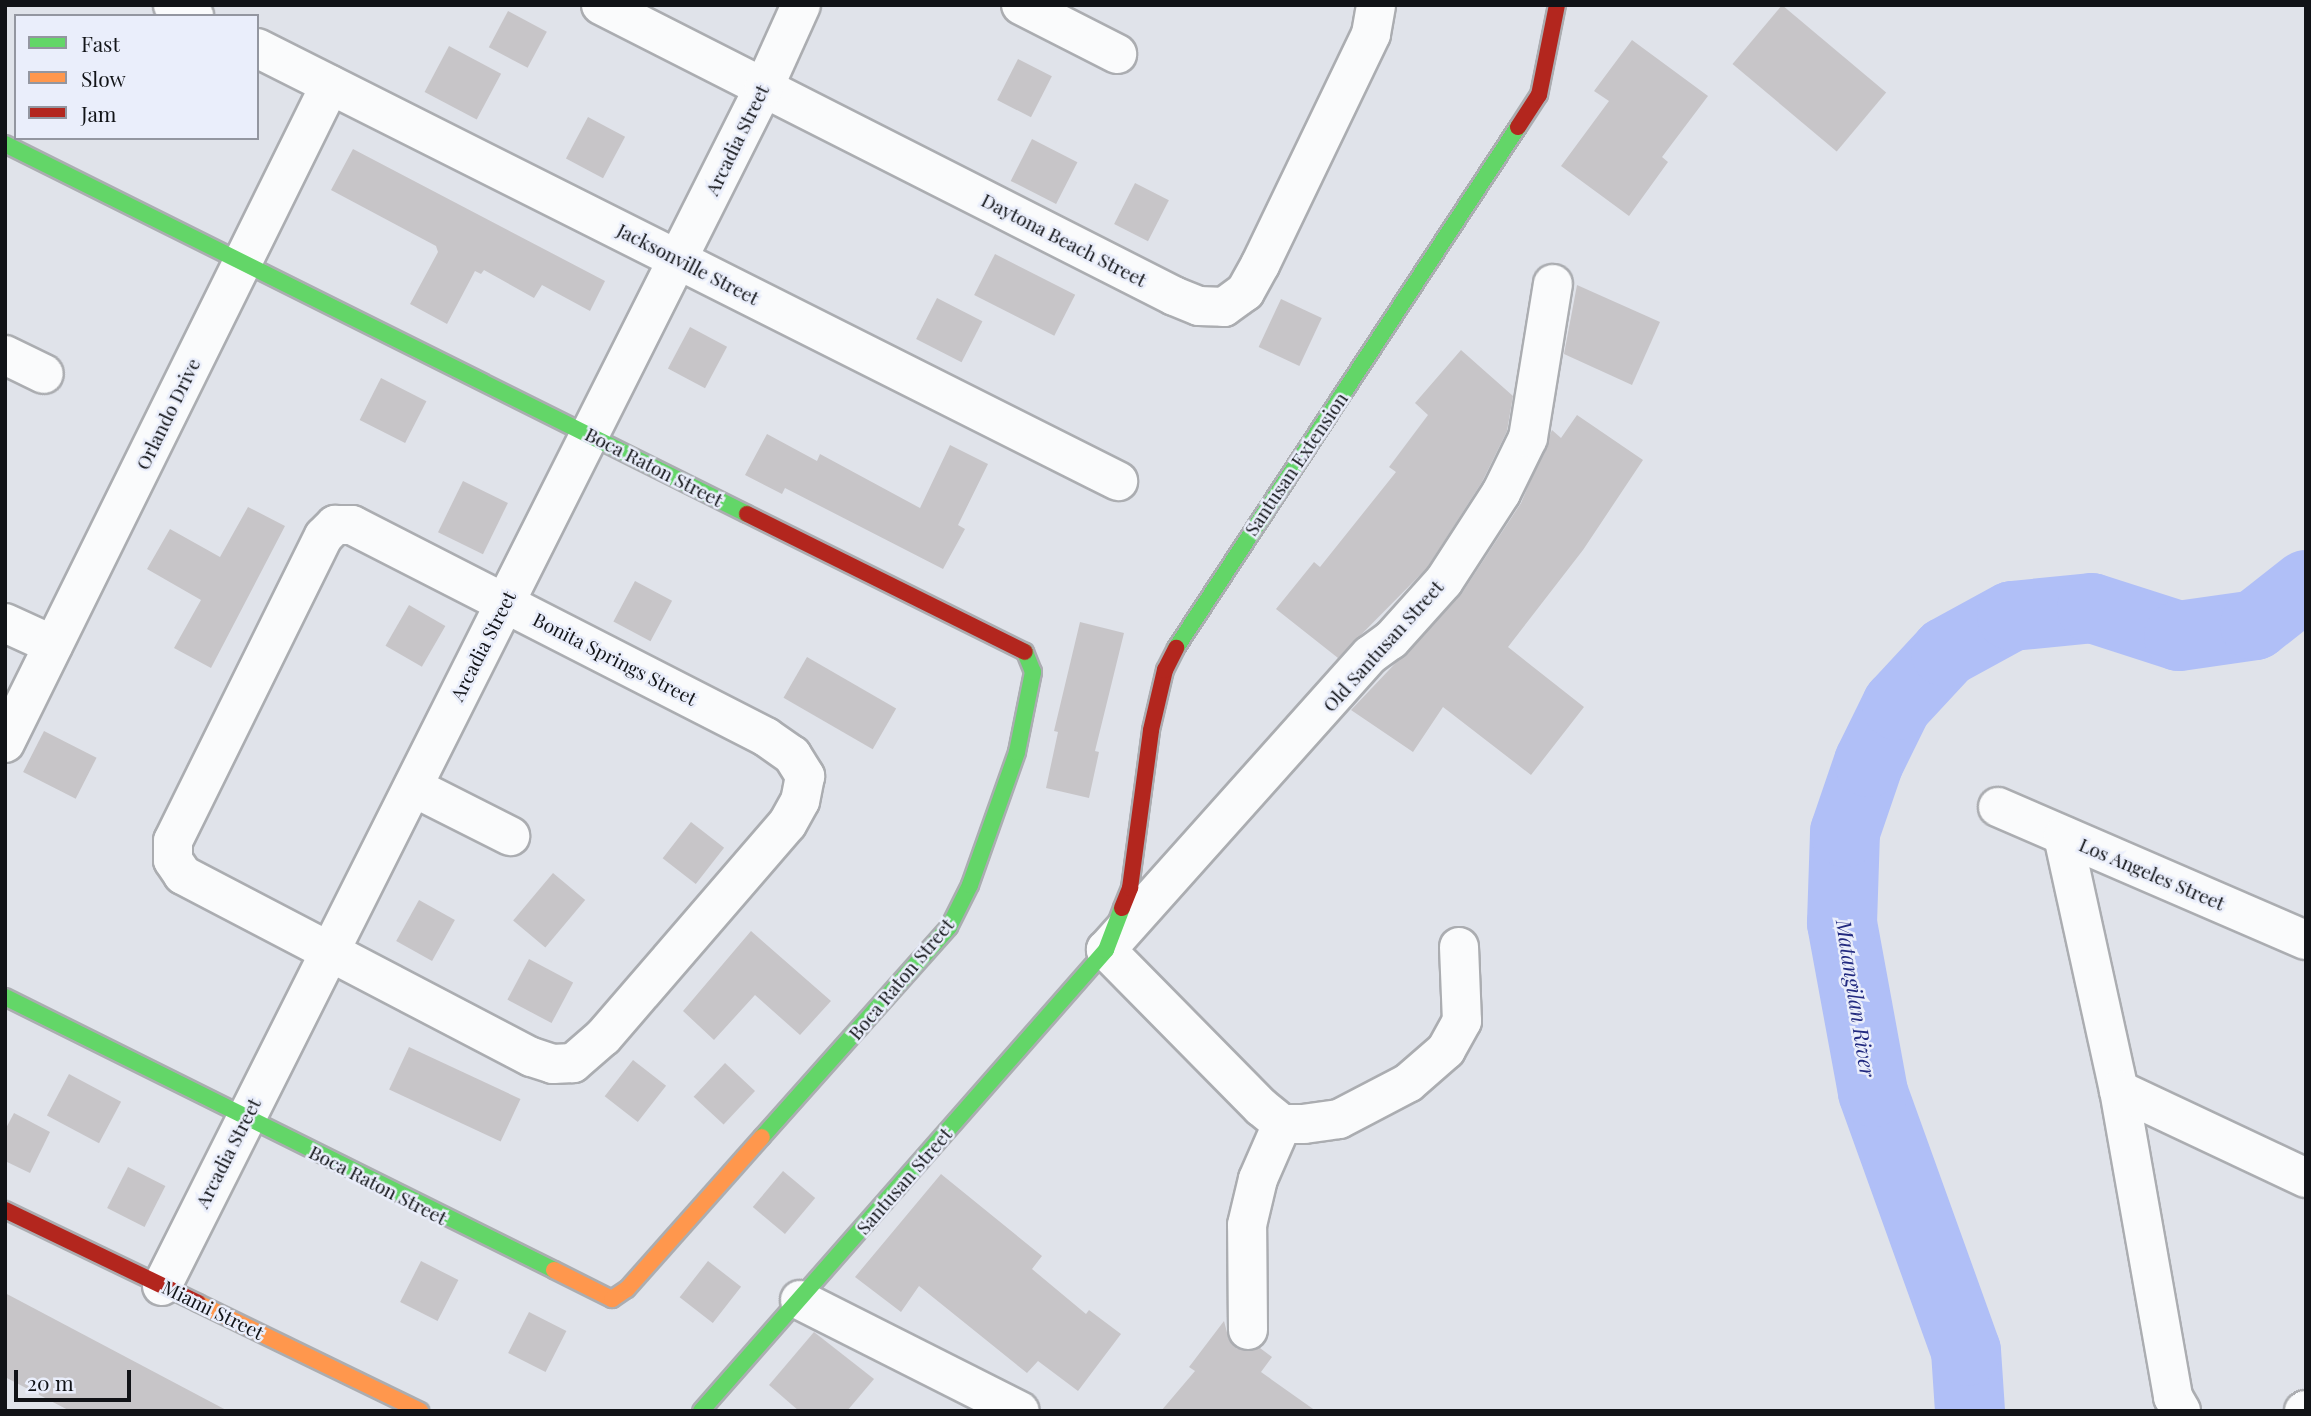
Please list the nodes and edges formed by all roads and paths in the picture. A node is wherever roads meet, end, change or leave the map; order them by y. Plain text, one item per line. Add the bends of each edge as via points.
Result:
1 (173, 5) edge
2 (601, 5) edge
3 (800, 5) edge
4 (1021, 5) edge
5 (1376, 5) edge
6 (1557, 5) edge
7 (190, 14) edge
8 (259, 49) edge
9 (1117, 54) dead end
10 (330, 85) junction
11 (764, 87) junction
12 (5, 144) edge
13 (677, 259) junction
14 (243, 262) junction
15 (1553, 284) dead end
16 (5, 355) edge
17 (44, 374) dead end
18 (589, 435) junction
19 (1118, 481) dead end
20 (505, 602) junction
21 (5, 623) edge
22 (53, 645) junction
23 (5, 743) edge
24 (413, 786) junction
25 (1998, 807) dead end
26 (510, 836) dead end
27 (2063, 836) junction
28 (2304, 937) edge
29 (1459, 947) dead end
30 (331, 949) junction
31 (1106, 950) junction
32 (5, 997) edge
33 (2119, 1090) junction
34 (246, 1119) junction
35 (1282, 1124) junction
36 (2306, 1178) edge
37 (5, 1210) edge
38 (162, 1286) junction
39 (800, 1300) junction
40 (1248, 1330) dead end
41 (420, 1411) edge
42 (701, 1411) edge
43 (1020, 1411) edge
44 (2181, 1411) edge

1 - 7 street
2 - 11 street, Daytona Beach Street
3 - 11 street, Arcadia Street
4 - 9 street
5 - 11 street, Daytona Beach Street via 1371,34 1260,265 1245,292 1224,307 1199,306 1174,296
6 - 31 street, Santusan Extension via 1539,95 1186,629 1165,670 1151,730 1130,888
8 - 10 street, Jacksonville Street
10 - 13 street, Jacksonville Street
10 - 14 street, Orlando Drive
11 - 13 street, Arcadia Street
12 - 14 street, Boca Raton Street
13 - 18 street, Arcadia Street
13 - 19 street, Jacksonville Street
14 - 18 street, Boca Raton Street
14 - 22 street, Orlando Drive
15 - 31 street, Old Santusan Street via 1528,438 1501,494 1444,581 1391,640 1370,655
16 - 17 street
18 - 20 street, Arcadia Street
18 - 34 street, Boca Raton Street via 1025,652 1033,672 1017,752 970,886 949,927 917,966 627,1289 612,1299
20 - 24 street, Arcadia Street
20 - 30 street, Bonita Springs Street via 352,525 335,526 324,536 173,841 173,860 183,875
20 - 30 street, Bonita Springs Street via 766,737 792,755 805,776 800,801 787,824 603,1037 573,1063 553,1064 531,1057
21 - 22 street
22 - 23 street, Orlando Drive
24 - 26 street
24 - 30 street, Arcadia Street
25 - 27 street, Los Angeles Street
27 - 28 street, Los Angeles Street
27 - 33 street
29 - 35 street via 1462,1021 1457,1036 1428,1068 1339,1119
30 - 34 street, Arcadia Street
31 - 35 street
31 - 39 street, Santusan Street
32 - 34 street, Boca Raton Street
33 - 36 street
33 - 44 street via 2173,1397
34 - 38 street, Arcadia Street
35 - 40 street via 1258,1179 1247,1225
37 - 38 street, Miami Street
38 - 41 street, Miami Street
39 - 42 street, Santusan Street
39 - 43 street

